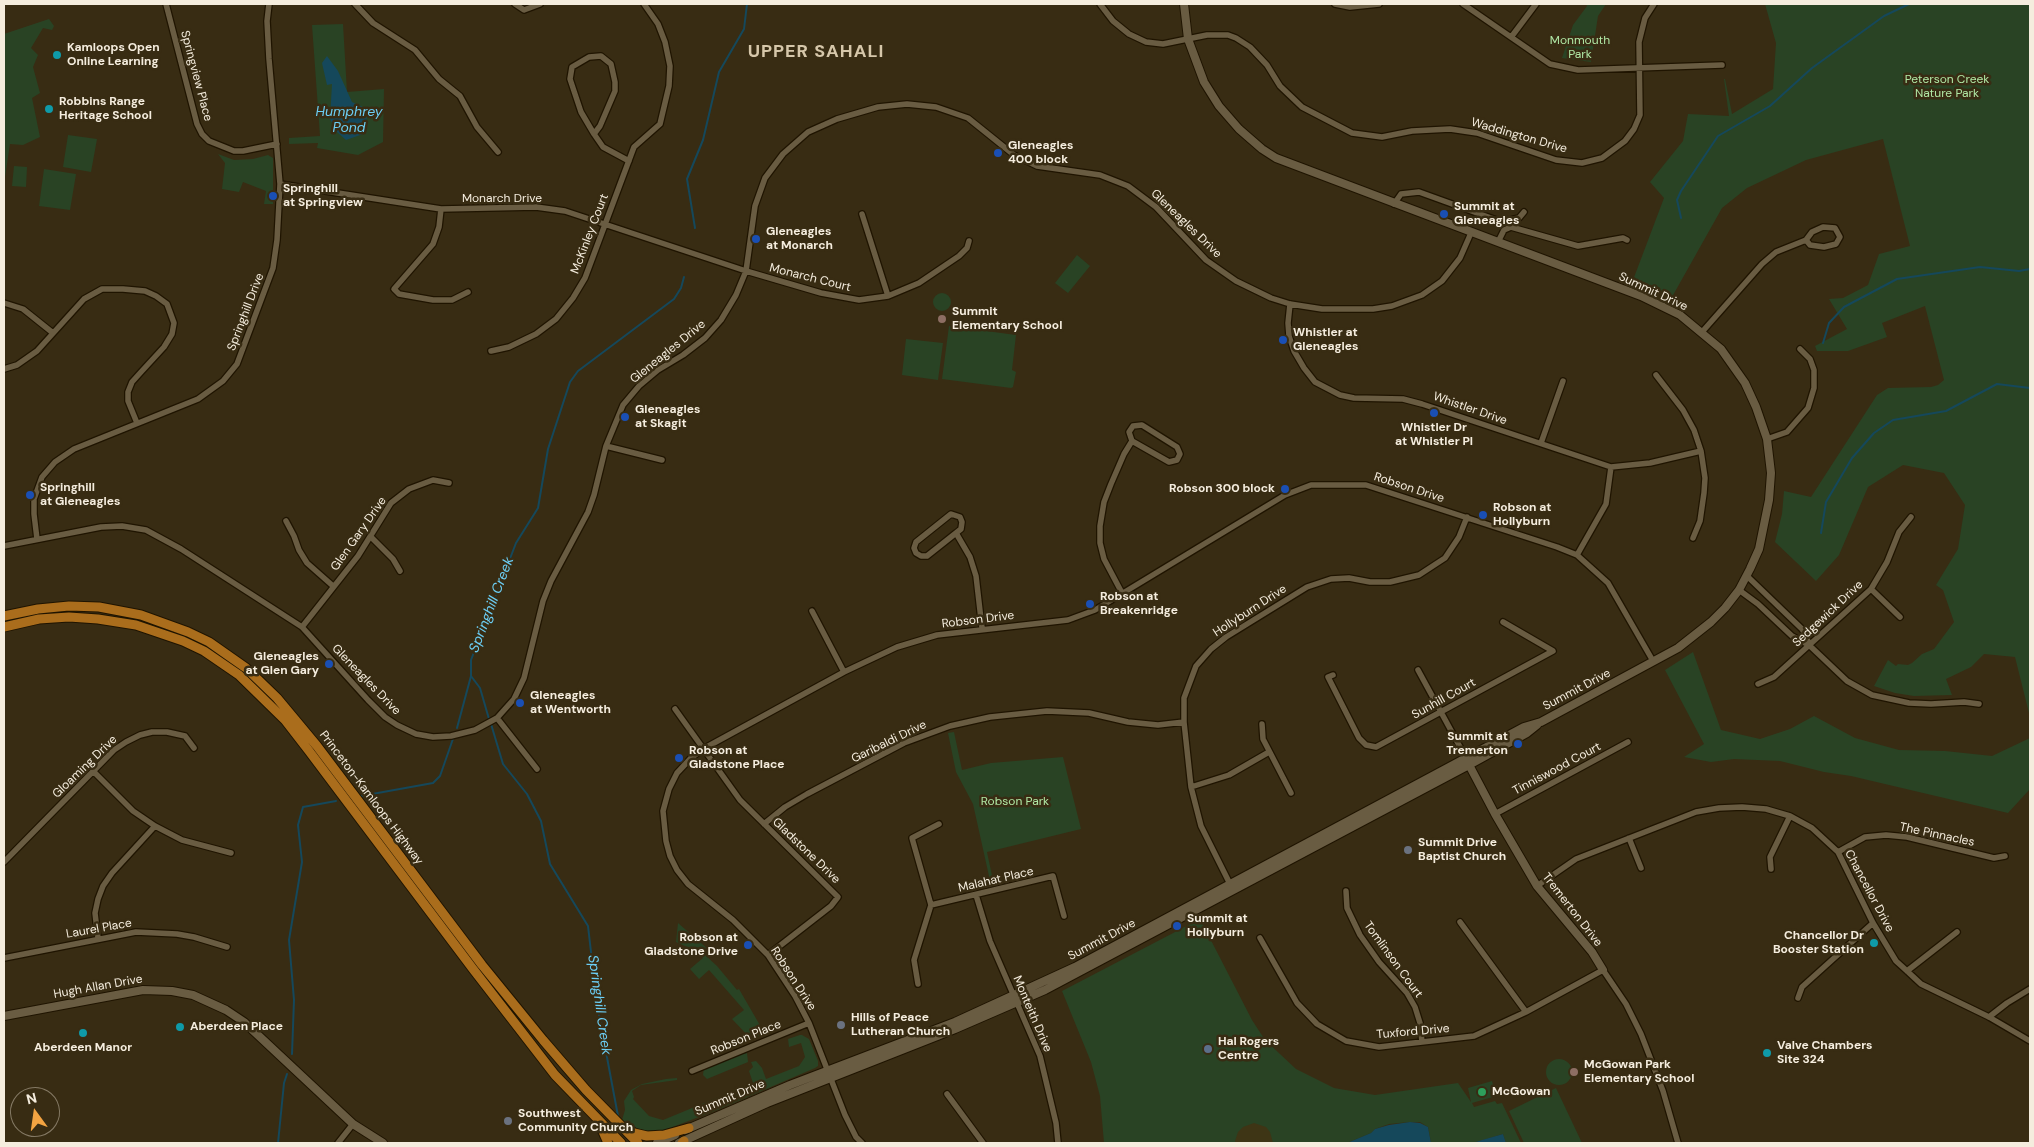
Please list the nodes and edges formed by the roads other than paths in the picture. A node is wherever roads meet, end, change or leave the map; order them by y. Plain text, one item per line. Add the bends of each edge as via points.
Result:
1 (166, 4) edge
2 (269, 4) edge
3 (355, 4) edge
4 (515, 4) edge
5 (540, 4) edge
6 (644, 4) edge
7 (1100, 4) edge
8 (1184, 4) edge
9 (1335, 4) edge
10 (1379, 4) edge
11 (1463, 4) edge
12 (1536, 4) edge
13 (1654, 4) edge
14 (1512, 36) junction
15 (1188, 39) junction
16 (1722, 64) dead end
17 (1640, 68) junction
18 (594, 134) junction
19 (277, 144) junction
20 (498, 152) dead end
21 (629, 160) junction
22 (280, 184) junction
23 (1394, 204) junction
24 (441, 209) junction
25 (1524, 212) dead end
26 (862, 214) dead end
27 (604, 224) junction
28 (1471, 233) junction
29 (1628, 240) dead end
30 (1806, 240) junction
31 (969, 241) dead end
32 (1498, 242) junction
33 (746, 272) junction
34 (468, 292) dead end
35 (888, 296) junction
36 (4, 303) edge
37 (1290, 304) junction
38 (1702, 332) junction
39 (53, 333) junction
40 (1800, 349) dead end
41 (491, 351) dead end
42 (4, 369) edge
43 (1656, 375) dead end
44 (1563, 381) dead end
45 (137, 423) junction
46 (1767, 439) junction
47 (1132, 441) junction
48 (1541, 444) junction
49 (606, 446) junction
50 (1701, 451) junction
51 (662, 460) dead end
52 (1611, 467) junction
53 (449, 483) dead end
54 (1911, 517) dead end
55 (1466, 518) junction
56 (286, 521) dead end
57 (956, 533) junction
58 (370, 537) junction
59 (1693, 538) dead end
60 (38, 539) junction
61 (4, 546) edge
62 (1577, 556) junction
63 (400, 571) dead end
64 (1747, 576) junction
65 (334, 586) junction
66 (1871, 589) junction
67 (1739, 590) junction
68 (1122, 594) junction
69 (812, 611) dead end
70 (4, 616) edge
71 (1900, 616) dead end
72 (1503, 622) dead end
73 (4, 627) edge
74 (302, 627) junction
75 (982, 628) junction
76 (1809, 645) junction
77 (1653, 662) junction
78 (1418, 670) dead end
79 (844, 672) junction
80 (1333, 675) dead end
81 (1758, 684) dead end
82 (1979, 704) dead end
83 (675, 709) dead end
84 (1441, 712) junction
85 (497, 718) junction
86 (1184, 722) junction
87 (1262, 724) dead end
88 (1628, 742) dead end
89 (194, 748) dead end
90 (703, 749) junction
91 (1270, 752) junction
92 (1467, 761) junction
93 (537, 769) dead end
94 (94, 772) junction
95 (1191, 787) junction
96 (1291, 793) dead end
97 (1495, 814) junction
98 (1790, 816) junction
99 (764, 824) junction
100 (939, 824) dead end
101 (155, 826) junction
102 (1629, 838) junction
103 (1838, 852) junction
104 (231, 853) dead end
105 (2005, 856) dead end
106 (4, 862) edge
107 (1641, 868) dead end
108 (1771, 869) dead end
109 (1537, 886) junction
110 (1232, 888) junction
111 (1346, 891) dead end
112 (976, 895) junction
113 (931, 905) junction
114 (1064, 916) dead end
115 (1460, 922) dead end
116 (1873, 923) junction
117 (1957, 932) dead end
118 (98, 938) junction
119 (1260, 938) dead end
120 (227, 947) dead end
121 (768, 955) junction
122 (4, 958) edge
123 (1604, 970) junction
124 (1907, 971) junction
125 (918, 984) dead end
126 (2030, 989) edge
127 (1798, 998) dead end
128 (1016, 999) junction
129 (1526, 1012) junction
130 (4, 1016) edge
131 (1988, 1017) junction
132 (809, 1023) junction
133 (2030, 1041) edge
134 (1422, 1042) junction
135 (692, 1071) dead end
136 (830, 1073) junction
137 (948, 1094) dead end
138 (599, 1122) junction
139 (353, 1124) junction
140 (618, 1124) junction
141 (690, 1128) junction
142 (681, 1142) edge
143 (338, 1143) edge
144 (383, 1143) edge
145 (608, 1143) edge
146 (621, 1143) edge
147 (638, 1143) edge
148 (657, 1143) edge
149 (862, 1143) edge
150 (984, 1143) edge
151 (1058, 1143) edge
152 (1678, 1143) edge

1 - 19 street, Springview Place via 202,134 209,141 234,151
2 - 19 street, Springhill Drive via 269,59
3 - 20 street via 380,29 415,50 439,79 460,96 477,127
4 - 5 street via 524,10
6 - 21 street, McKinley Court via 658,24 665,42 670,66 669,86 660,124 634,147
7 - 15 street, Waddington Drive via 1113,21 1146,42 1163,44
8 - 15 main road, Summit Drive
9 - 10 street via 1350,8
11 - 14 street
12 - 14 street
13 - 17 street, Waddington Drive via 1645,18 1638,42
14 - 17 street via 1550,64 1578,70
15 - 17 street, Waddington Drive via 1207,34 1236,38 1267,65 1280,86 1302,108 1352,133 1382,137 1450,129 1477,133 1556,160 1582,163 1602,158 1625,141 1634,129 1640,115
15 - 23 main road, Summit Drive via 1204,82 1219,106 1262,149 1292,166
16 - 17 street
18 - 18 street via 581,112 570,79 572,67 582,60 601,56 611,64 615,91
18 - 21 street via 604,147
19 - 22 street, Springhill Drive
21 - 27 street, McKinley Court
22 - 24 street, Monarch Drive
22 - 45 street, Springhill Drive via 273,268 237,364 223,381 198,399
23 - 25 street via 1401,194 1419,192 1502,222 1519,218
23 - 28 main road, Summit Drive
24 - 27 street, Monarch Drive via 536,207 565,211
24 - 34 street via 433,244 394,289 399,294 433,300 452,300
26 - 35 street
27 - 33 street, Monarch Drive
27 - 41 street, McKinley Court via 585,278 556,319 536,334 509,347
28 - 32 main road, Summit Drive
28 - 37 street, Gleneagles Drive via 1460,258 1442,282 1422,295 1373,309 1322,309
29 - 32 street via 1623,238 1578,246 1511,227 1504,230
30 - 30 street via 1810,245 1824,247 1836,244 1840,237 1834,228 1828,227 1812,232
30 - 38 street via 1776,252 1762,264
31 - 35 street, Monarch Court via 963,252 942,268 919,283
32 - 38 main road, Summit Drive via 1641,296 1680,315
33 - 35 street, Monarch Court via 835,297 859,300
33 - 37 street, Gleneagles Drive via 755,206 765,178 783,154 808,132 836,119 878,107 907,104 936,107 968,118 1014,155 1037,166 1100,175 1128,186 1145,196 1192,246 1222,272 1254,290
33 - 49 street, Gleneagles Drive via 722,320 705,338 638,386 623,405
36 - 39 street via 23,309
37 - 48 street, Whistler Drive via 1289,336 1304,368 1315,382 1354,398 1403,399 1422,404
38 - 46 main road, Summit Drive via 1720,349 1745,383
39 - 42 street via 37,351 17,365
39 - 45 street via 84,299 102,289 145,291 167,304 174,323 172,334 132,382 128,392 128,401
40 - 46 street via 1810,359 1814,370 1814,388 1808,408 1787,432
43 - 50 street via 1683,410
44 - 48 street
45 - 60 street, Springhill Drive via 74,449 42,477 34,499
46 - 64 main road, Summit Drive via 1771,473 1766,521 1759,549
47 - 47 street via 1169,462 1180,454 1177,447 1142,425 1133,426 1129,432
47 - 68 street via 1104,502 1100,526 1104,559
48 - 52 street, Whistler Drive
49 - 51 street
49 - 85 street, Gleneagles Drive via 588,512 550,580 524,678 514,699
50 - 52 street, Whistler Drive via 1650,463
50 - 59 street via 1704,493 1700,521
52 - 62 street via 1606,504
53 - 58 street, Glen Gary Drive via 433,480 409,489 391,503
54 - 66 street, Sedgewick Drive via 1899,532
55 - 62 street, Robson Drive
55 - 68 street, Robson Drive via 1366,485 1312,485 1285,494
55 - 86 street, Hollyburn Drive via 1459,537 1445,558 1420,575 1390,582 1331,579 1307,587 1226,637 1196,666 1184,698
56 - 65 street via 308,563
57 - 57 street via 927,556 916,553 916,542 951,514 960,517 962,522
57 - 75 street via 970,557 976,576
58 - 63 street via 389,554
58 - 65 street, Glen Gary Drive
60 - 61 street, Gleneagles Drive
60 - 74 street, Gleneagles Drive via 101,527 146,530
62 - 77 street, Robson Drive via 1608,583
64 - 67 main road, Summit Drive
64 - 76 street via 1802,628
65 - 74 street, Glen Gary Drive
66 - 71 street
66 - 76 street, Sedgewick Drive
67 - 76 street via 1792,636
67 - 77 main road, Summit Drive via 1698,633
68 - 75 street, Robson Drive via 1095,610 1068,620
69 - 79 street
70 - 140 main road, Princeton-Kamloops Highway via 69,606 99,607 141,615 209,642 246,668 291,714 536,1033
72 - 84 street, Sunhill Court via 1553,651
73 - 138 main road, Princeton-Kamloops Highway via 39,619 69,617 136,625 183,641 239,674 285,720 532,1046
74 - 85 street, Gleneagles Drive via 385,717 416,734 451,736 475,730
75 - 79 street, Robson Drive via 937,635 897,647
76 - 81 street, Sedgewick Drive via 1774,677
76 - 82 street via 1830,667 1872,694 1909,703
77 - 92 main road, Summit Drive via 1541,722 1524,727
78 - 84 street, Tremerton Drive
79 - 90 street, Robson Drive
80 - 84 street, Sunhill Court via 1328,677 1358,738 1366,745 1376,747
83 - 90 street, Gladstone Drive
84 - 92 street, Tremerton Drive
85 - 93 street
86 - 95 street, Hollyburn Drive
86 - 99 street, Garibaldi Drive via 1158,725 1088,713 1047,711 990,717 950,726 904,743 807,794
87 - 91 street via 1263,739
88 - 97 street, Tinniswood Court
89 - 94 street, Gloaming Drive via 185,736 152,732 114,750
90 - 99 street, Gladstone Drive via 740,800
90 - 121 street, Robson Drive via 677,773 669,790 663,812 670,856 688,884 733,920
91 - 95 street via 1229,775
91 - 96 street
92 - 97 main road, Tremerton Drive
92 - 110 main road, Summit Drive
94 - 101 street via 133,811
94 - 106 street, Gloaming Drive
95 - 110 street, Hollyburn Drive via 1201,826
97 - 109 main road, Tremerton Drive
98 - 102 street, Chancellor Drive via 1766,809 1719,808 1696,812
98 - 103 street, Chancellor Drive via 1812,828
98 - 108 street via 1770,857
99 - 121 street, Gladstone Drive via 838,897
100 - 113 street via 912,838
101 - 104 street via 182,840
101 - 118 street via 103,886 95,913
102 - 107 street
102 - 109 street, Chancellor Drive via 1576,859
103 - 105 street, The Pinnacles via 1865,837 1886,835 1994,858
103 - 116 street, Chancellor Drive
109 - 123 main road, Tremerton Drive
110 - 128 main road, Summit Drive
111 - 134 street, Tomlinson Court via 1347,908 1360,935 1415,1007
112 - 113 street, Malahat Place
112 - 114 street, Malahat Place via 1053,876
112 - 128 street, Monteith Drive via 990,941
113 - 125 street via 914,960
115 - 129 street
116 - 124 street, Chancellor Drive via 1896,961
116 - 127 street via 1802,987
117 - 124 street
118 - 120 street, Laurel Place via 158,932 194,937
118 - 122 street, Laurel Place
119 - 134 street, Tuxford Drive via 1297,1003 1317,1024 1346,1041 1378,1047
121 - 132 street, Robson Drive
123 - 129 street, Tuxford Drive
123 - 152 street, Tremerton Drive via 1641,1034 1663,1091
124 - 131 street, Chancellor Drive via 1921,984
126 - 131 street
128 - 136 main road, Summit Drive
128 - 151 street, Monteith Drive via 1040,1056
129 - 134 street, Tuxford Drive via 1474,1036
130 - 139 main road, Hugh Allan Drive via 143,990 193,995 244,1022
131 - 133 street, Chancellor Drive
132 - 135 street, Robson Place
132 - 136 street, Robson Drive
136 - 141 main road, Summit Drive
136 - 142 main road, Summit Drive
136 - 149 street, Robson Drive via 845,1115
137 - 150 street
138 - 145 main road
138 - 146 main road, Princeton-Kamloops Highway
139 - 143 street
139 - 144 main road, Hugh Allan Drive
140 - 141 main road via 647,1136
140 - 147 main road, Princeton-Kamloops Highway
141 - 148 main road, Summit Drive

